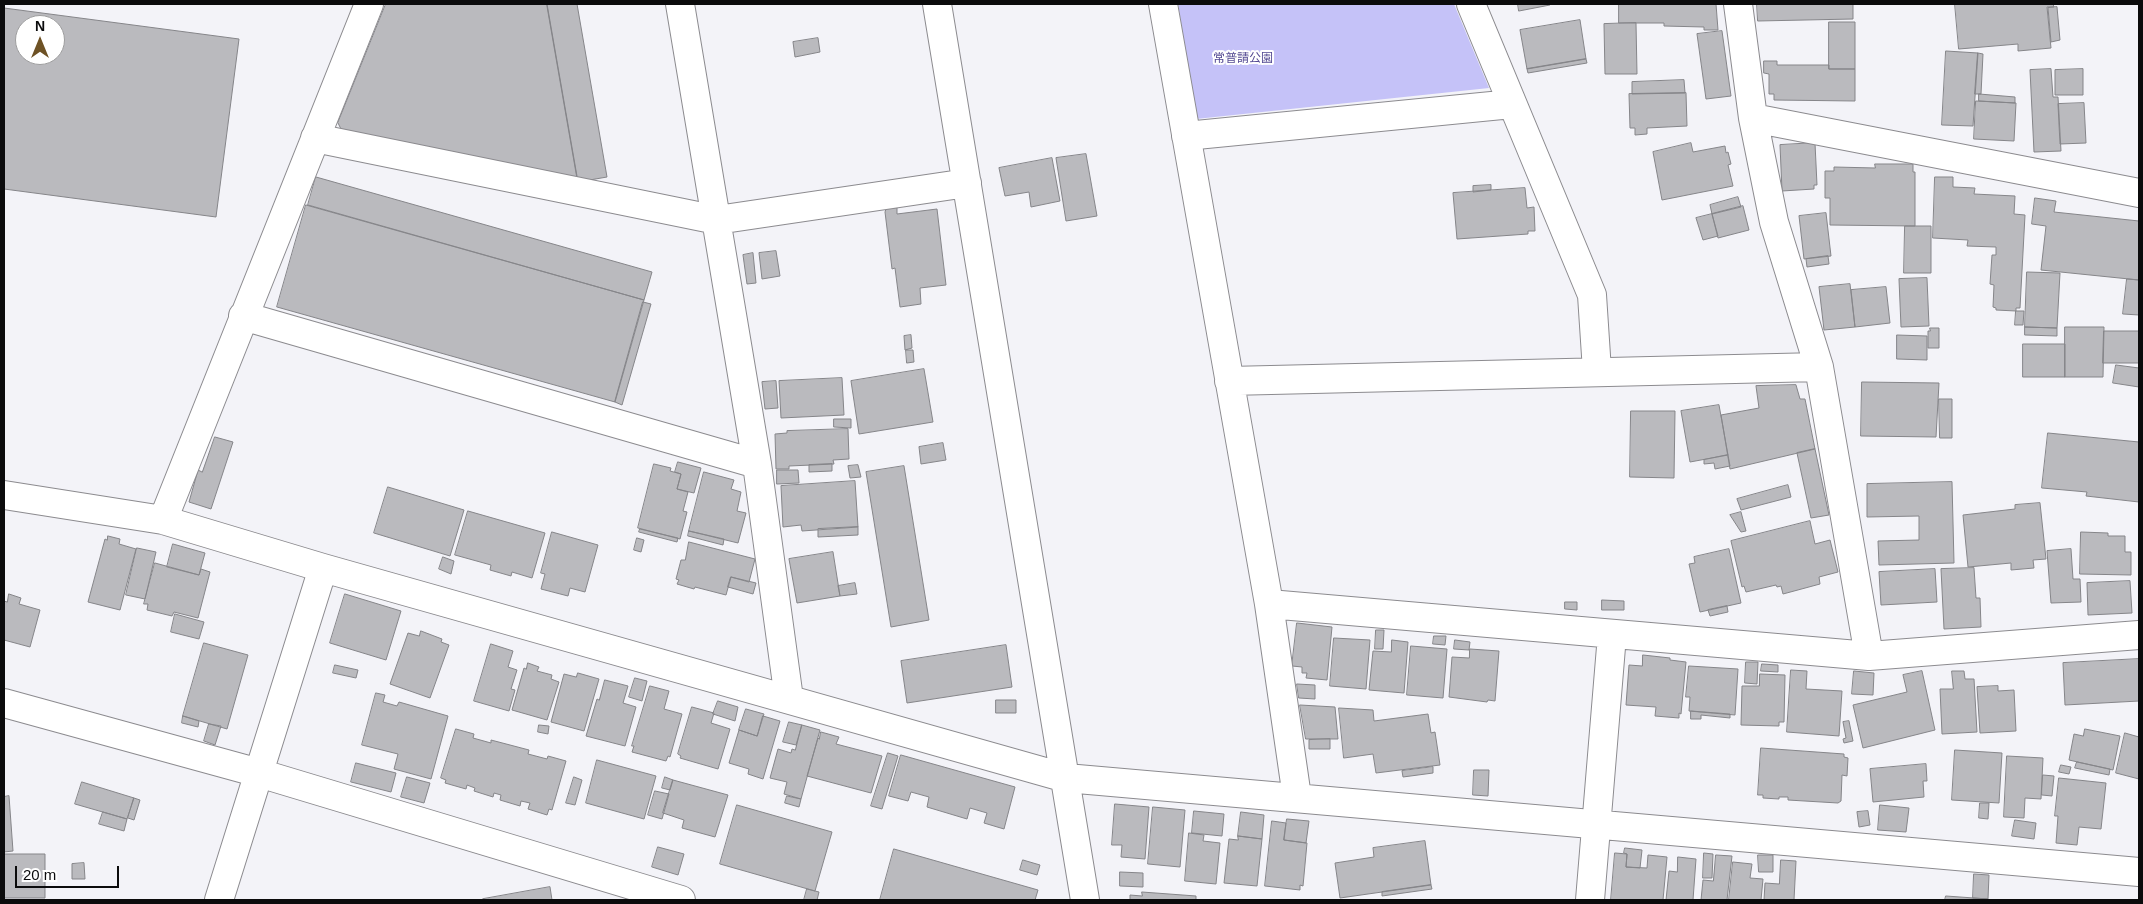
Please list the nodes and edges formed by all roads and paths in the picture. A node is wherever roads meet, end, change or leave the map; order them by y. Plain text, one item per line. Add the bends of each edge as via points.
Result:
1 (369, 4) edge
2 (680, 4) edge
3 (937, 4) edge
4 (1163, 4) edge
5 (1471, 4) edge
6 (1738, 4) edge
7 (1512, 104) junction
8 (1753, 118) junction
9 (1186, 136) junction
10 (315, 138) junction
11 (967, 183) junction
12 (2139, 193) edge
13 (717, 220) junction
14 (243, 316) junction
15 (1818, 367) junction
16 (1597, 371) junction
17 (1229, 380) junction
18 (757, 464) junction
19 (4, 495) edge
20 (163, 520) junction
21 (323, 568) junction
22 (1269, 604) junction
23 (1612, 635) junction
24 (2139, 635) edge
25 (1869, 656) junction
26 (789, 700) junction
27 (4, 703) edge
28 (260, 773) junction
29 (1066, 778) junction
30 (1297, 797) junction
31 (1596, 825) junction
32 (2139, 872) edge
33 (219, 900) edge
34 (682, 900) edge
35 (1085, 900) edge
36 (1590, 900) edge

1 - 10 street
2 - 13 street
3 - 11 street
4 - 9 street
5 - 7 street
6 - 8 street
7 - 9 street
7 - 16 street via 1592,295
8 - 12 street
8 - 15 street via 1774,222
9 - 17 street
10 - 13 street
10 - 14 street
11 - 13 street
11 - 29 street
13 - 18 street
14 - 18 street
14 - 20 street
15 - 16 street
15 - 25 street
16 - 17 street
17 - 22 street
18 - 26 street
19 - 20 street
20 - 21 street
21 - 26 street
21 - 28 street
22 - 23 street
22 - 30 street
23 - 25 street
23 - 31 street
24 - 25 street
26 - 29 street
27 - 28 street
28 - 33 street
28 - 34 street
29 - 30 street
29 - 35 street
30 - 31 street
31 - 32 street
31 - 36 street

